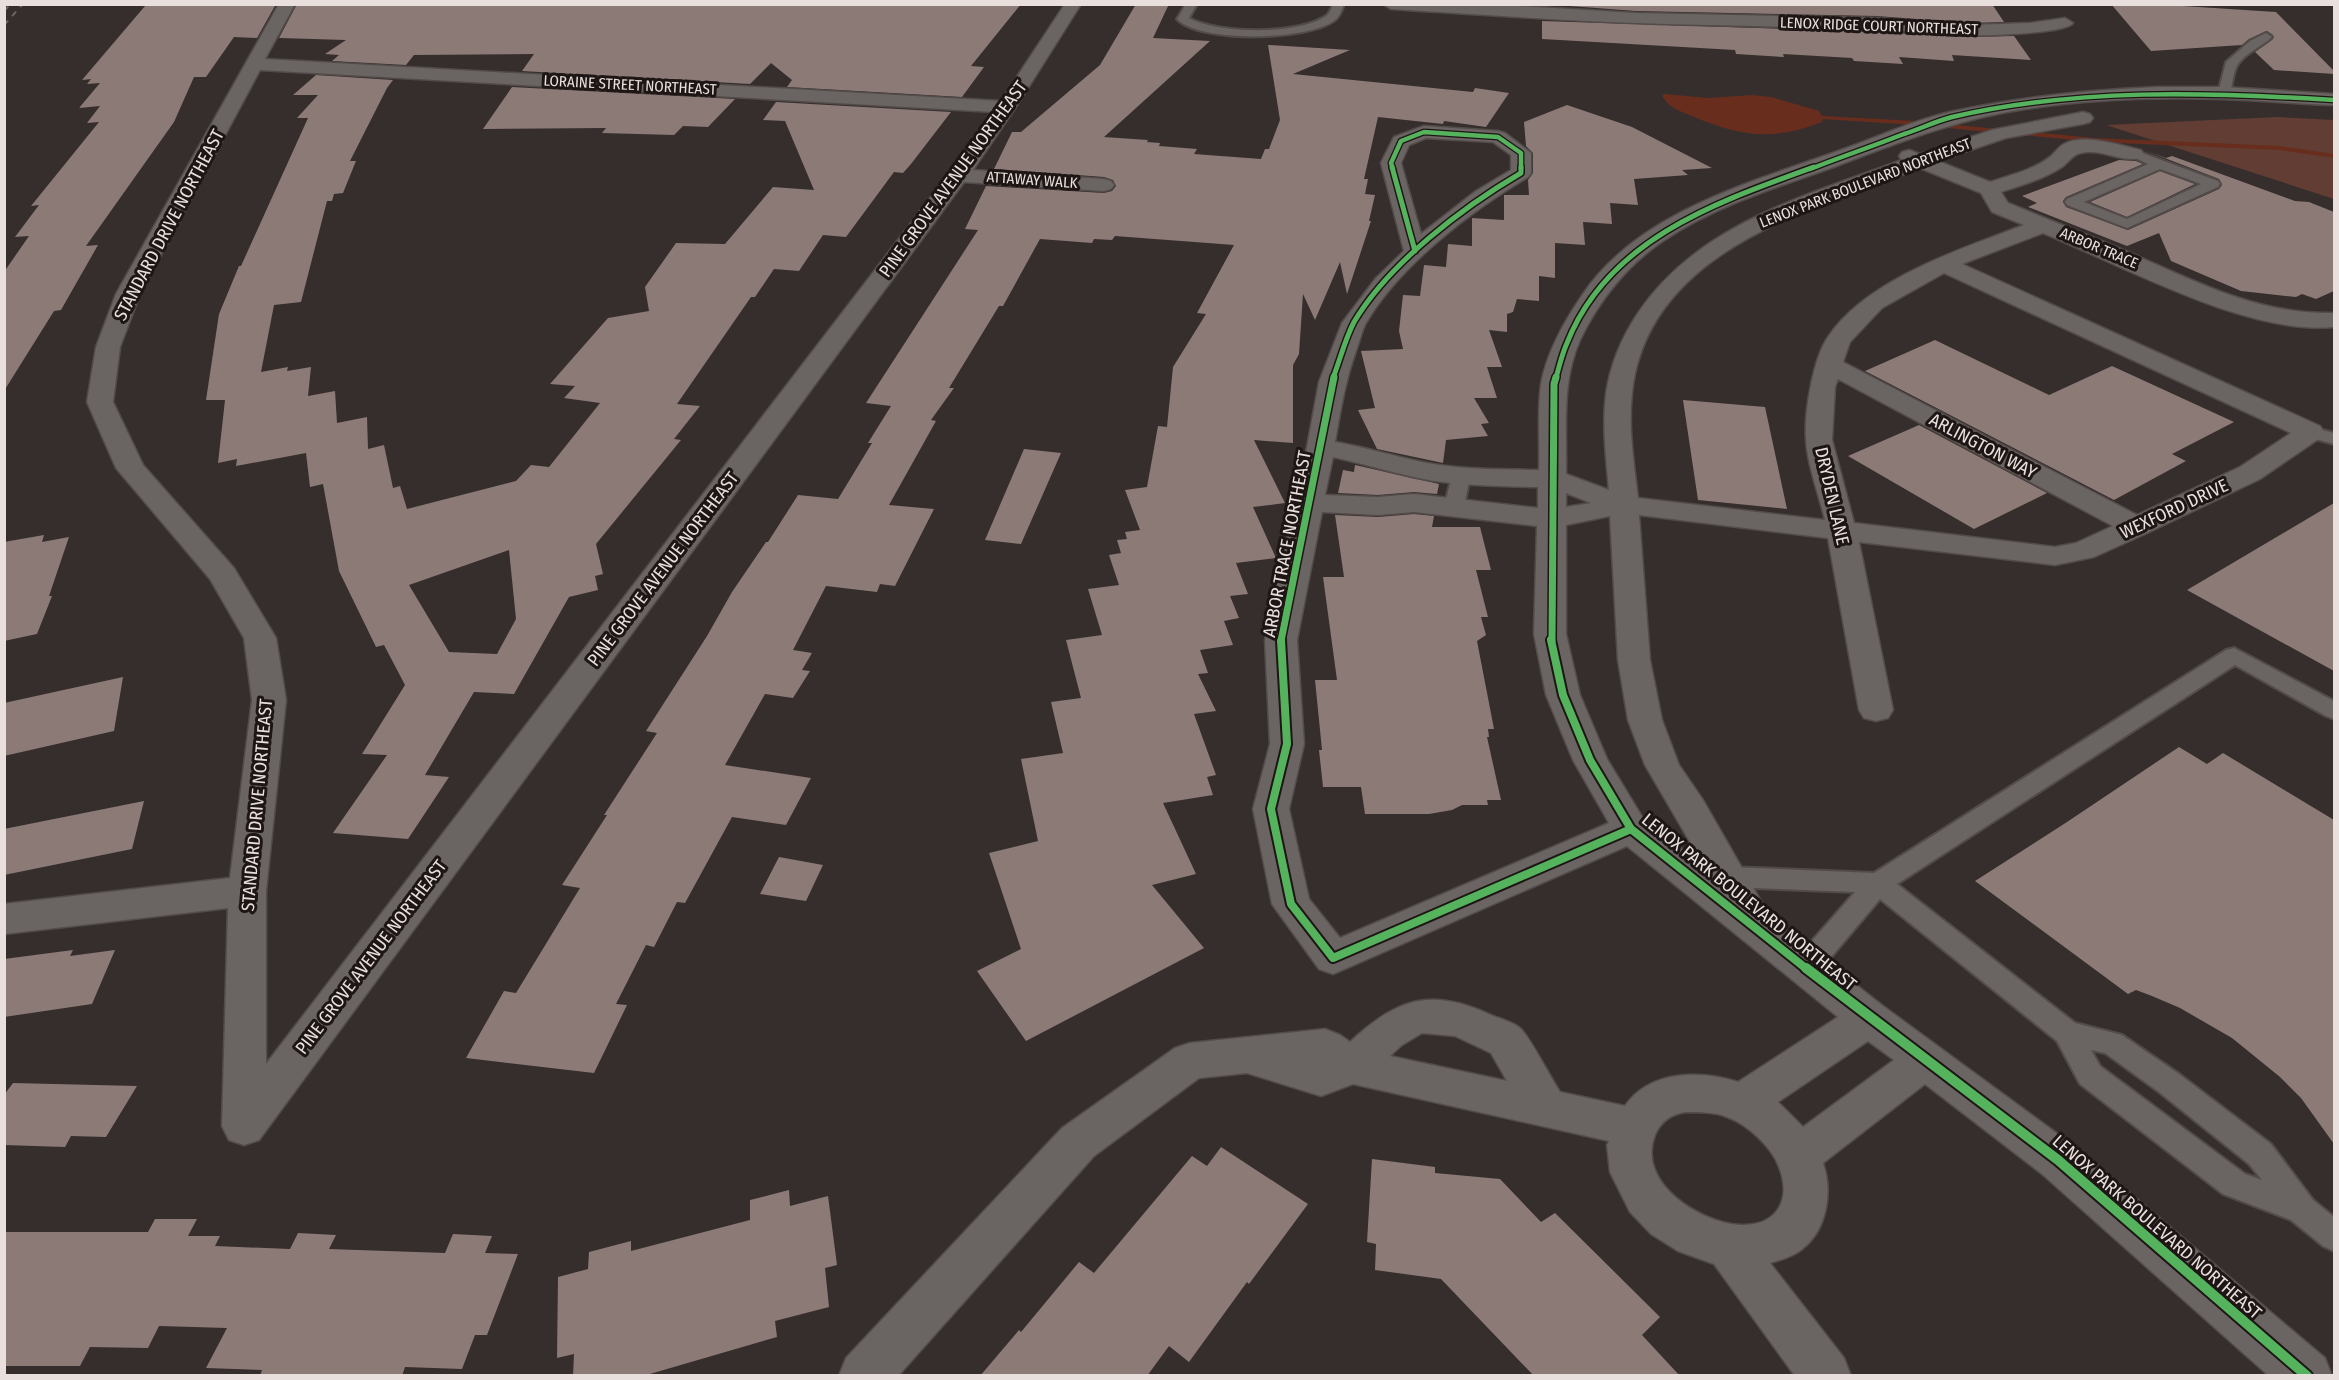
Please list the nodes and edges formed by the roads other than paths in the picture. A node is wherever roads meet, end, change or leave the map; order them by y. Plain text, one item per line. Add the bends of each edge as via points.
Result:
1 (287, 4) edge
2 (1073, 4) edge
3 (1192, 4) edge
4 (1339, 4) edge
5 (1391, 4) edge
6 (1692, 12) edge
7 (2065, 23) dead end
8 (2266, 37) dead end
9 (254, 64) junction
10 (2224, 93) junction
11 (2334, 100) edge
12 (1007, 106) junction
13 (2334, 117) edge
14 (1875, 144) junction
15 (2134, 154) joint
16 (1922, 160) junction
17 (2160, 164) junction
18 (959, 175) junction
19 (1104, 185) dead end
20 (1989, 189) junction
21 (2043, 225) junction
22 (1415, 251) junction
23 (1943, 264) junction
24 (2334, 320) edge
25 (1830, 364) junction
26 (2323, 436) edge
27 (1322, 447) junction
28 (1461, 476) junction
29 (1554, 479) junction
30 (1310, 503) junction
31 (1624, 505) junction
32 (1454, 507) junction
33 (1551, 519) junction
34 (2137, 526) junction
35 (1842, 532) junction
36 (1876, 710) dead end
37 (2334, 711) edge
38 (1631, 829) junction
39 (1728, 877) junction
40 (1878, 883) junction
41 (247, 891) junction
42 (4, 919) edge
43 (1760, 931) junction
44 (1806, 967) junction
45 (1869, 1018) junction
46 (2067, 1033) junction
47 (1926, 1060) junction
48 (1352, 1066) junction
49 (1742, 1103) junction
50 (1546, 1108) junction
51 (244, 1126) joint
52 (1634, 1127) junction
53 (1798, 1155) junction
54 (2302, 1210) junction
55 (2334, 1236) edge
56 (1730, 1248) junction
57 (864, 1376) edge
58 (1826, 1376) edge
59 (2307, 1376) edge

1 - 9 street, STANDARD DRIVE NORTHEAST
2 - 12 street, PINE GROVE AVENUE NORTHEAST
3 - 4 lane via 1183,19 1187,23 1275,32 1302,29 1332,17
5 - 6 street, LENOX RIDGE COURT NORTHEAST
6 - 7 street, LENOX RIDGE COURT NORTHEAST via 1970,30
8 - 10 lane via 2230,65
9 - 12 street, LORAINE STREET NORTHEAST
9 - 41 street, STANDARD DRIVE NORTHEAST via 128,294 108,347 100,402 130,468 223,575 260,638 269,700
10 - 11 street, LENOX PARK BOULEVARD NORTHEAST
10 - 14 street, LENOX PARK BOULEVARD NORTHEAST via 2106,95 2025,103 1949,118
12 - 18 street, PINE GROVE AVENUE NORTHEAST
13 - 16 street, LENOX PARK BOULEVARD NORTHEAST via 2182,111 2059,120 1989,135
14 - 16 street, ARBOR TRACE
14 - 29 street, LENOX PARK BOULEVARD NORTHEAST via 1691,216 1654,237 1619,267 1593,296 1567,342 1554,384
15 - 17 lane
15 - 20 street via 2093,145 2071,148 2056,162 2029,176
16 - 20 street, ARBOR TRACE
16 - 31 street, LENOX PARK BOULEVARD NORTHEAST via 1786,211 1738,234 1705,253 1674,282 1651,310 1629,354 1619,393
17 - 17 lane via 2213,184 2127,224 2072,202
18 - 19 street, ATTAWAY WALK
18 - 51 street, PINE GROVE AVENUE NORTHEAST
20 - 21 street, ARBOR TRACE via 2000,207
21 - 23 street, DRYDEN LANE
21 - 24 street, ARBOR TRACE via 2215,297 2271,316
22 - 22 street, ARBOR TRACE NORTHEAST via 1483,195 1521,173 1521,153 1498,137 1424,132 1401,141 1391,163
22 - 27 street, ARBOR TRACE NORTHEAST via 1354,323 1332,382
23 - 25 street, DRYDEN LANE via 1874,303 1838,340
23 - 26 street, WEXFORD DRIVE
25 - 34 street, ARLINGTON WAY
25 - 35 street, DRYDEN LANE via 1822,387 1819,440
26 - 34 street, WEXFORD DRIVE
27 - 28 street
27 - 30 street, ARBOR TRACE NORTHEAST
28 - 29 street
28 - 32 lane
29 - 31 street
29 - 33 street, LENOX PARK BOULEVARD NORTHEAST
30 - 32 street
30 - 38 street, ARBOR TRACE NORTHEAST via 1281,640 1287,744 1271,809 1291,904 1333,958
31 - 33 street
31 - 35 street, WEXFORD DRIVE
31 - 39 street, LENOX PARK BOULEVARD NORTHEAST via 1630,640 1638,695 1656,752
32 - 33 street
33 - 38 street, LENOX PARK BOULEVARD NORTHEAST via 1550,634 1563,695 1590,760
34 - 35 street, WEXFORD DRIVE via 2084,551 2055,556
35 - 36 street, DRYDEN LANE
37 - 40 lane via 2234,655
38 - 43 street, LENOX PARK BOULEVARD NORTHEAST
39 - 40 lane
39 - 43 street, LENOX PARK BOULEVARD NORTHEAST
40 - 44 lane
40 - 46 lane
41 - 42 street
41 - 51 street, STANDARD DRIVE NORTHEAST
43 - 44 street, LENOX PARK BOULEVARD NORTHEAST
44 - 45 street, LENOX PARK BOULEVARD NORTHEAST
45 - 47 street, LENOX PARK BOULEVARD NORTHEAST
45 - 49 street
46 - 54 lane via 2091,1074 2234,1184
46 - 54 lane via 2112,1043 2169,1083 2260,1154
47 - 53 street
47 - 59 street, LENOX PARK BOULEVARD NORTHEAST via 2058,1160
48 - 50 street
48 - 50 street via 1387,1033 1417,1016 1460,1019 1506,1041
48 - 57 street via 1321,1078 1250,1056 1190,1061 1078,1142
49 - 52 street via 1711,1094 1686,1093 1663,1098 1646,1110
49 - 53 street via 1782,1134
50 - 52 street
52 - 56 street via 1629,1150 1634,1176 1648,1201 1671,1224 1699,1240
53 - 56 street via 1806,1179 1806,1203 1797,1223 1780,1239 1757,1247
54 - 55 lane
56 - 58 street

